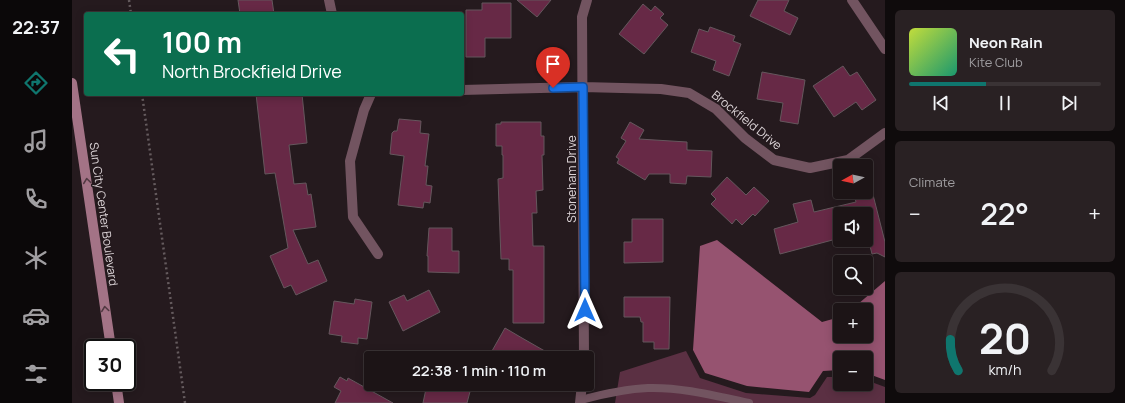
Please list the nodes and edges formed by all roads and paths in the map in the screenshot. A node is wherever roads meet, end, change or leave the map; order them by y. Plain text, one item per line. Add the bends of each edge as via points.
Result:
1 (129, 0) edge
2 (329, 0) edge
3 (587, 0) edge
4 (852, 0) edge
5 (131, 12) edge
6 (332, 12) edge
7 (885, 49) edge
8 (72, 83) edge
9 (583, 87) junction
10 (464, 90) edge
11 (142, 96) edge
12 (370, 96) edge
13 (72, 124) edge
14 (885, 133) edge
15 (82, 150) junction
16 (378, 254) dead end
17 (110, 339) edge
18 (584, 351) edge
19 (117, 391) edge
20 (581, 391) edge
21 (580, 401) edge
22 (119, 403) edge
23 (185, 403) edge
24 (749, 403) edge

1 - 5 path
2 - 6 street
3 - 9 street, Stoneham Drive via 582,17
4 - 7 street
8 - 15 main road, Sun City Center Boulevard
9 - 10 street, Brockfield Drive
9 - 14 street, Brockfield Drive via 661,89 689,93 716,109 745,138 774,160 810,168 848,160
9 - 18 street, Stoneham Drive
11 - 23 path
12 - 16 street via 350,161 353,217
13 - 15 main road
17 -> 15 main road, Sun City Center Boulevard
19 - 22 main road
20 - 21 street
21 - 24 lane via 609,392 648,388 690,391

